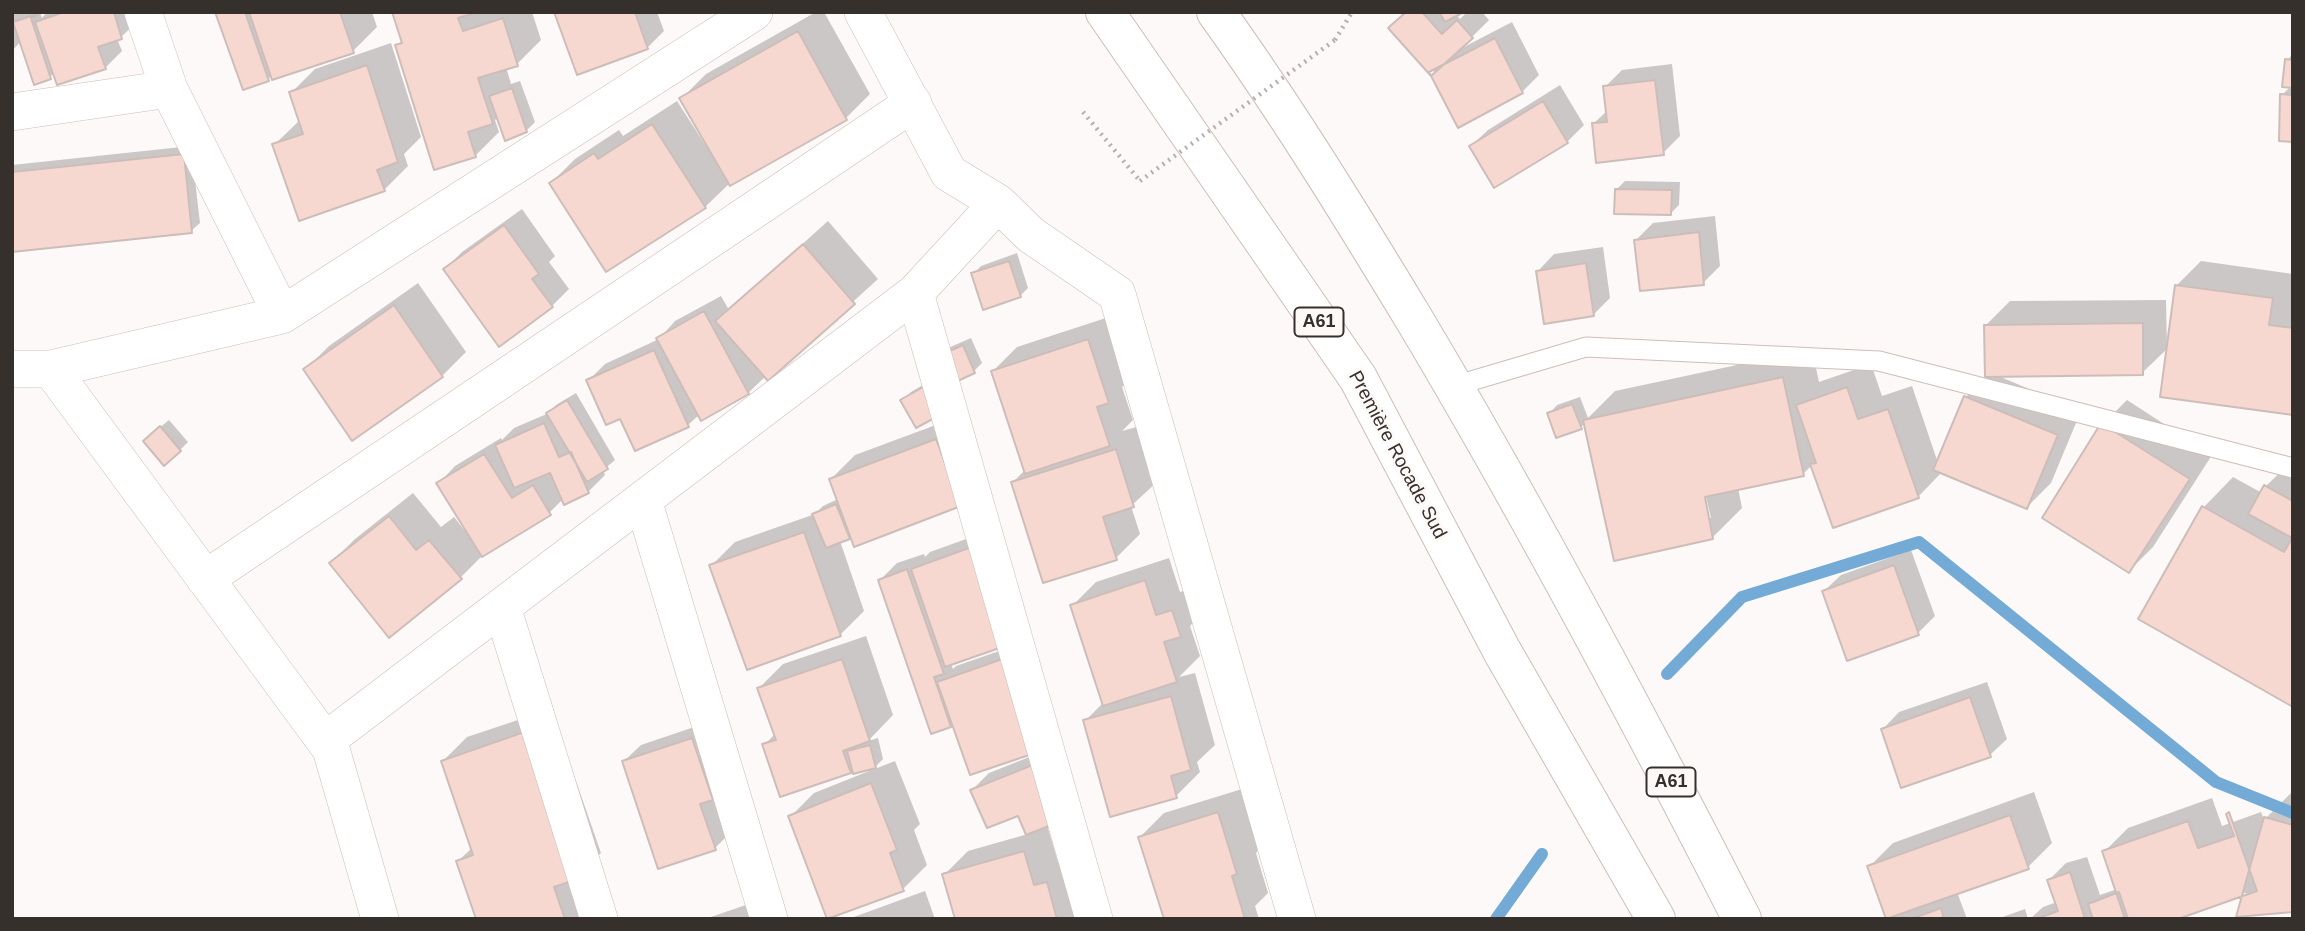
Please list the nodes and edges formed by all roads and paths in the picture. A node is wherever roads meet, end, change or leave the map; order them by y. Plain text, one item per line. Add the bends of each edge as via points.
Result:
1 (143, 12) edge
2 (754, 12) edge
3 (863, 12) edge
4 (1105, 12) edge
5 (1216, 12) edge
6 (1352, 12) edge
7 (169, 89) junction
8 (913, 103) junction
9 (12, 112) edge
10 (1083, 112) dead end
11 (998, 203) junction
12 (915, 293) junction
13 (282, 315) junction
14 (12, 369) edge
15 (51, 369) junction
16 (1454, 386) junction
17 (2293, 468) edge
18 (643, 500) junction
19 (205, 579) junction
20 (502, 607) junction
21 (325, 741) junction
22 (380, 919) edge
23 (599, 919) edge
24 (769, 919) edge
25 (1094, 919) edge
26 (1297, 919) edge
27 (1656, 919) edge
28 (1742, 919) edge

1 - 7 street
2 - 13 street
3 - 8 street
4 - 27 highway, Première Rocade Sud / A61 via 1358,378 1502,651
5 - 16 highway, A61 via 1360,230
6 - 10 path, bridge via 1335,40 1140,181
7 - 9 street
7 - 13 street
8 - 11 street via 949,173
8 - 19 street
11 - 12 street
11 - 26 street via 1031,236 1117,294
12 - 18 street
12 - 25 street
13 - 15 street
14 - 15 street
15 - 19 street
16 - 17 lane via 1586,347 1879,361
16 - 28 highway, A61 via 1599,646
18 - 20 street
18 - 24 street
19 - 21 street
20 - 21 street
20 - 23 street
21 - 22 street

